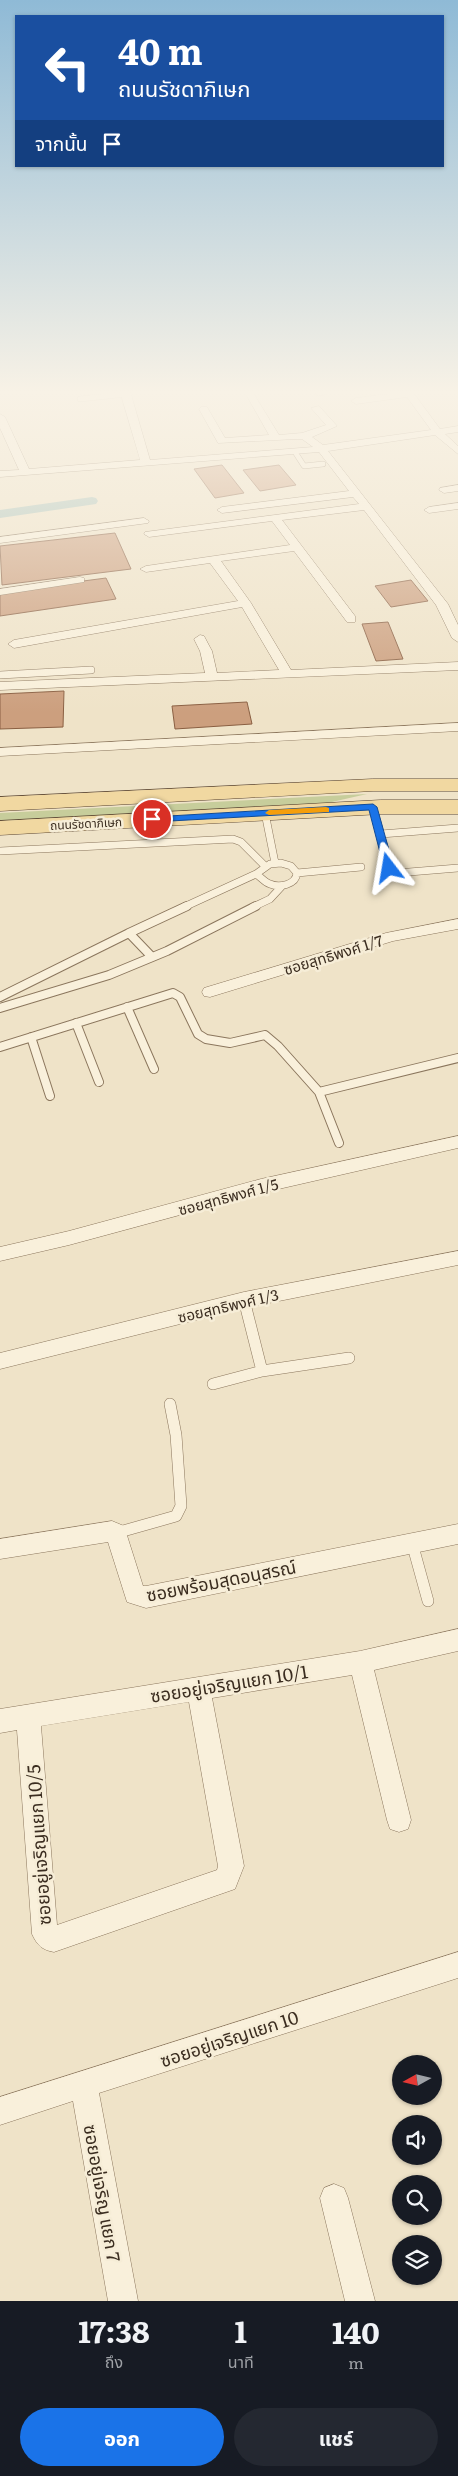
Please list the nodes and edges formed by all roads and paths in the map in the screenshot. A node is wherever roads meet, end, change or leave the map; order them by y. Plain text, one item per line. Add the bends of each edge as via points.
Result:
1 (309, 498) edge
2 (361, 498) edge
3 (368, 506) junction
4 (458, 507) edge
5 (222, 510) dead end
6 (429, 510) dead end
7 (276, 519) junction
8 (144, 521) dead end
9 (149, 534) dead end
10 (0, 540) edge
11 (297, 546) junction
12 (213, 559) junction
13 (146, 569) dead end
14 (80, 580) dead end
15 (0, 592) edge
16 (245, 603) junction
17 (351, 619) dead end
18 (458, 638) edge
19 (200, 639) dead end
20 (14, 644) dead end
21 (458, 666) edge
22 (91, 670) dead end
23 (286, 672) junction
24 (0, 675) edge
25 (212, 676) junction
26 (0, 686) edge
27 (458, 727) edge
28 (0, 752) edge
29 (458, 775) edge
30 (373, 784) junction
31 (458, 785) edge
32 (458, 795) edge
33 (0, 804) edge
34 (377, 807) junction
35 (458, 807) edge
36 (265, 813) junction
37 (0, 828) edge
38 (458, 828) edge
39 (381, 834) junction
40 (0, 851) edge
41 (275, 863) junction
42 (265, 866) junction
43 (361, 867) dead end
44 (458, 868) edge
45 (297, 872) junction
46 (256, 874) junction
47 (282, 886) junction
48 (458, 924) edge
49 (129, 934) junction
50 (152, 957) junction
51 (210, 992) dead end
52 (0, 997) edge
53 (127, 1007) junction
54 (0, 1008) edge
55 (76, 1023) junction
56 (31, 1037) junction
57 (0, 1047) edge
58 (458, 1058) edge
59 (154, 1069) dead end
60 (99, 1082) dead end
61 (319, 1092) junction
62 (50, 1096) dead end
63 (458, 1142) edge
64 (339, 1143) dead end
65 (0, 1254) edge
66 (458, 1258) edge
67 (244, 1300) junction
68 (349, 1358) dead end
69 (0, 1361) edge
70 (262, 1371) junction
71 (213, 1384) dead end
72 (170, 1404) dead end
73 (116, 1533) junction
74 (458, 1534) edge
75 (412, 1543) junction
76 (0, 1549) edge
77 (428, 1601) dead end
78 (458, 1640) edge
79 (360, 1662) junction
80 (198, 1687) junction
81 (28, 1716) junction
82 (0, 1721) edge
83 (399, 1820) dead end
84 (458, 1965) edge
85 (84, 2085) junction
86 (0, 2111) edge
87 (334, 2198) dead end
88 (123, 2301) edge
89 (360, 2301) edge

1 - 5 street
2 - 3 street
3 - 7 street
3 - 18 street via 442,604
4 - 6 street
7 - 9 street
7 - 11 street
8 - 10 street
11 - 12 street
11 - 17 street
12 - 13 street
12 - 16 street
14 - 15 street
16 - 20 street
16 - 23 street
19 - 25 street
21 - 23 street
22 - 24 lane
23 - 25 street
25 - 26 street
27 - 28 street
29 - 30 main road, ถนนรัชดาภิเษก
30 - 31 main road, ถนนรัชดาภิเษก
30 - 33 main road, ถนนรัชดาภิเษก
32 - 34 main road, ถนนรัชดาภิเษก
34 - 35 main road, ถนนรัชดาภิเษก
34 - 36 main road, ถนนรัชดาภิเษก
34 - 39 lane
36 - 37 main road, ถนนรัชดาภิเษก
36 - 41 lane
38 - 39 lane
39 - 44 lane via 389,868 393,872
40 - 42 lane via 232,839 241,842
41 - 42 lane
41 - 45 lane via 287,864
42 - 46 lane
43 - 45 lane
45 - 47 lane via 294,881
46 - 47 lane via 267,884
46 - 49 lane
47 - 50 lane via 270,899
48 - 51 street, ซอยสุทธิพงศ์ 1/7 via 391,936
49 - 50 lane
49 - 52 lane
50 - 54 lane via 109,975
53 - 55 lane
53 - 59 lane
53 - 61 lane via 176,994 203,1038 223,1044 265,1035
55 - 56 lane
55 - 60 lane
56 - 57 lane
56 - 62 lane
58 - 61 lane
61 - 64 lane
63 - 65 street, ซอยสุทธิพงศ์ 1/5 via 260,1186
66 - 67 street, ซอยสุทธิพงศ์ 1/3
67 - 69 street, ซอยสุทธิพงศ์ 1/3
67 - 70 lane
68 - 70 lane
70 - 71 lane
72 - 73 lane via 182,1506 176,1516
73 - 75 street, ซอยพร้อมสุดอนุสรณ์ via 136,1595 146,1597
73 - 76 street via 112,1531
74 - 75 street, ซอยพร้อมสุดอนุสรณ์
75 - 77 lane
78 - 79 street, ซอยอยู่เจริญแยก 10/1
79 - 80 street, ซอยอยู่เจริญแยก 10/1
79 - 83 street
80 - 81 street, ซอยอยู่เจริญแยก 10/1
80 - 81 street, ซอยอยู่เจริญแยก 10/5 via 231,1866 226,1880 54,1939 45,1934
81 - 82 street, ซอยอยู่เจริญแยก 10/1
84 - 85 street, ซอยอยู่เจริญแยก 10
85 - 86 street, ซอยอยู่เจริญแยก 10
85 - 88 street, ซอยอยู่เจริญ แยก 7
87 - 89 street

